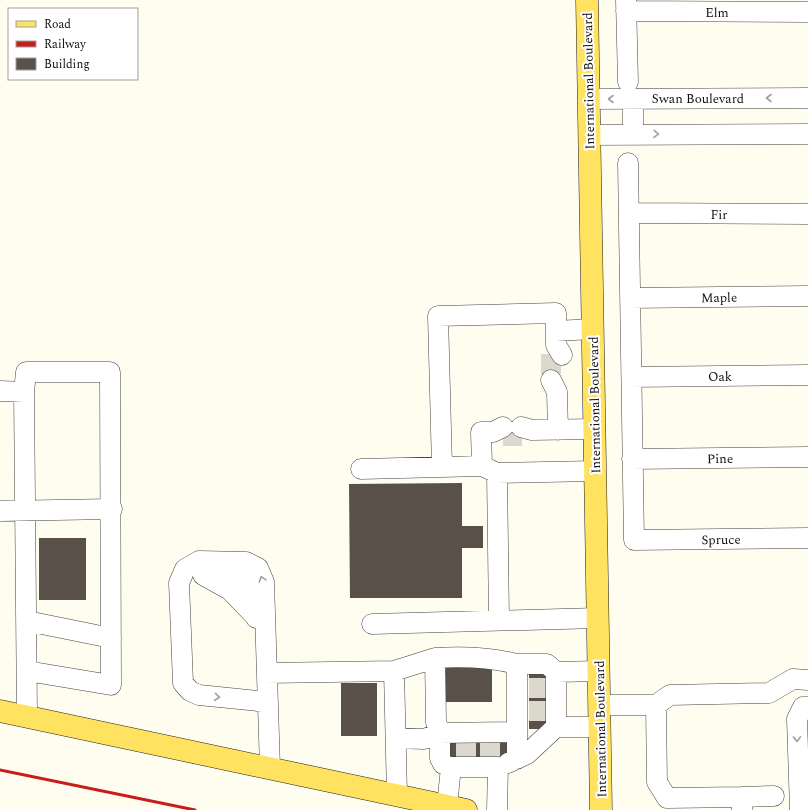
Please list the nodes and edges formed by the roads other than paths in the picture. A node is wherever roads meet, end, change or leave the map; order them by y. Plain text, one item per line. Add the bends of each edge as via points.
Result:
1 (587, 0) edge
2 (626, 6) edge
3 (808, 12) edge
4 (630, 90) junction
5 (808, 98) edge
6 (589, 99) junction
7 (633, 134) junction
8 (808, 134) edge
9 (589, 135) junction
10 (628, 163) dead end
11 (630, 213) junction
12 (808, 214) edge
13 (808, 296) edge
14 (630, 298) junction
15 (593, 330) junction
16 (808, 375) edge
17 (632, 376) junction
18 (557, 384) tunnel mouth
19 (0, 391) edge
20 (24, 392) junction
21 (594, 429) junction
22 (558, 430) junction
23 (808, 457) edge
24 (632, 458) junction
25 (442, 467) junction
26 (361, 469) dead end
27 (490, 470) junction
28 (595, 471) junction
29 (112, 509) junction
30 (25, 510) junction
31 (0, 511) edge
32 (808, 538) edge
33 (598, 618) junction
34 (500, 620) junction
35 (26, 622) junction
36 (372, 624) dead end
37 (111, 638) junction
38 (265, 650) junction
39 (435, 658) junction
40 (517, 664) junction
41 (27, 671) junction
42 (394, 671) junction
43 (599, 671) junction
44 (267, 673) junction
45 (808, 680) edge
46 (541, 685) junction
47 (190, 691) junction
48 (268, 702) junction
49 (599, 705) junction
50 (656, 705) junction
51 (808, 707) edge
52 (0, 711) edge
53 (541, 714) junction
54 (27, 716) junction
55 (600, 727) junction
56 (517, 732) junction
57 (440, 733) junction
58 (396, 738) junction
59 (463, 753) junction
60 (492, 753) junction
61 (517, 759) junction
62 (270, 768) junction
63 (397, 795) junction
64 (774, 796) dead end
65 (742, 803) edge
66 (457, 808) edge
67 (497, 810) edge
68 (601, 810) edge
69 (800, 810) edge

1 - 6 main road, International Boulevard
2 - 3 street, Elm
2 - 4 street
5 -> 4 street, Swan Boulevard
4 -> 6 street, Swan Boulevard
4 - 7 street
6 - 9 main road, International Boulevard
7 -> 8 street
7 - 9 street
9 - 15 main road, International Boulevard
10 - 11 street
11 - 12 street, Fir
11 - 14 street
13 - 14 street, Maple
14 - 17 street
15 - 21 main road, International Boulevard
15 - 25 street via 556,346 556,313 438,316
16 - 17 street, Oak
17 - 24 street
18 - 22 street
19 - 20 street
20 - 29 street via 26,372 110,372
20 - 30 street
21 - 22 street
21 - 28 main road, International Boulevard
22 - 27 street via 482,432
23 - 24 street, Pine
24 - 32 street, Spruce via 634,540
25 - 26 street
25 - 27 street
27 - 28 street
27 - 34 street
28 - 33 main road, International Boulevard
29 - 30 street
29 - 37 street
30 - 31 street
30 - 35 street
33 - 34 street
33 - 43 main road, International Boulevard
34 - 36 street
35 - 37 street
35 - 41 street
37 - 41 street via 111,685
38 - 44 street
38 - 47 street via 251,593 243,578 228,573 203,575 194,580 188,592
38 -> 47 street via 264,582 258,568 246,562 200,561 185,569 179,583 183,683
39 - 40 street via 496,658
39 - 42 street
39 - 57 street via 436,722
40 - 46 street
40 - 46 street via 547,664
41 - 54 street
42 - 44 street
42 - 58 street
43 - 46 street
43 - 49 main road, International Boulevard
44 - 48 street
45 - 50 street via 793,679 769,692 670,695
46 - 53 street
46 - 53 street
47 -> 48 street via 199,695
48 - 62 street
49 - 50 street
49 - 55 main road, International Boulevard
50 - 65 street via 657,782 666,798
51 -> 69 street via 803,707 797,718
52 - 54 main road
53 - 55 street
53 - 56 street
53 - 61 street via 527,754
54 - 62 main road
55 - 68 main road, International Boulevard
56 - 60 street
56 - 61 street
57 - 58 street via 424,739
57 - 59 street
57 - 59 street via 440,758 444,764
58 - 63 street
59 - 60 street
59 - 60 street
59 - 66 street
60 - 61 street
60 - 67 street
62 - 63 main road
63 - 66 main road
64 - 65 street

